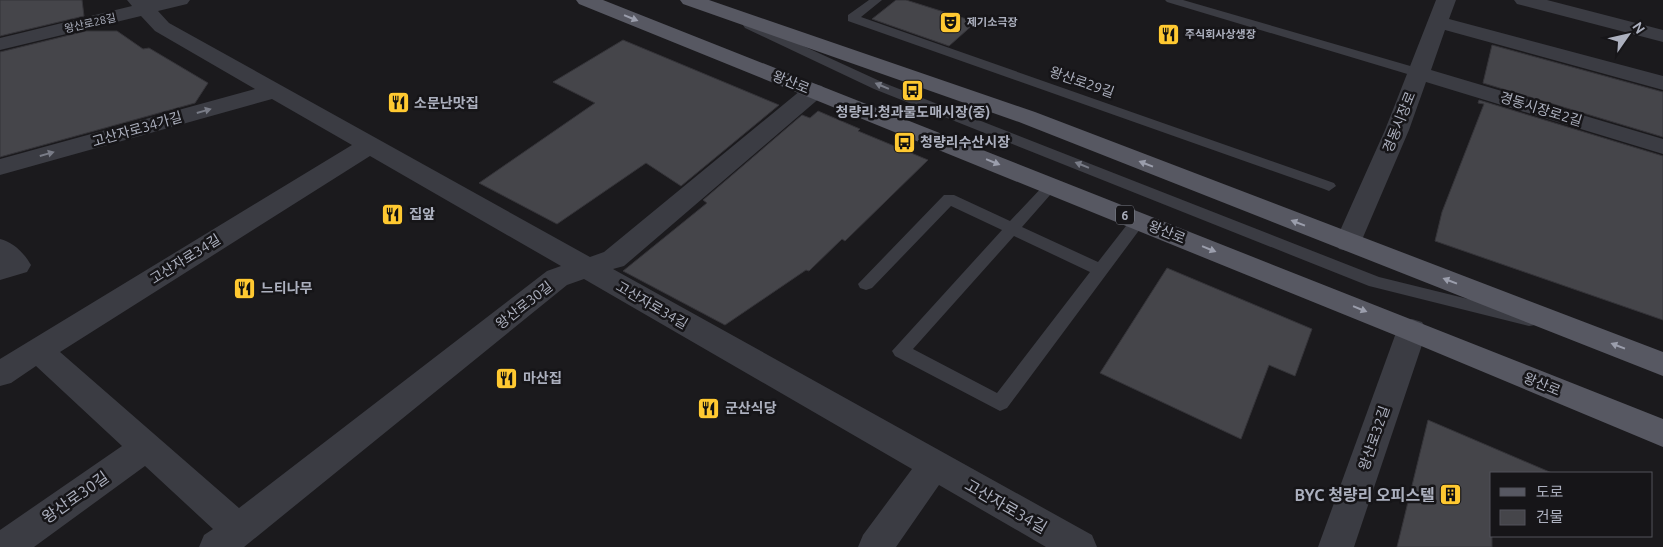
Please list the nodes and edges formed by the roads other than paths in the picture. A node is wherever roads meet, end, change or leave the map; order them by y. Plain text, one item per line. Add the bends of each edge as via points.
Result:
1 (180, 0) edge
2 (586, 0) edge
3 (690, 0) edge
4 (876, 0) edge
5 (1171, 0) edge
6 (1446, 0) edge
7 (1524, 0) edge
8 (142, 5) edge
9 (725, 14) junction
10 (1438, 22) junction
11 (1663, 36) edge
12 (0, 44) edge
13 (1419, 73) junction
14 (1663, 83) edge
15 (275, 90) junction
16 (814, 91) junction
17 (370, 145) junction
18 (1663, 147) edge
19 (0, 167) edge
20 (1051, 186) junction
21 (1329, 186) dead end
22 (1138, 221) junction
23 (1012, 228) junction
24 (1348, 242) junction
25 (0, 248) edge
26 (589, 269) junction
27 (0, 270) edge
28 (1100, 270) junction
29 (866, 284) dead end
30 (1412, 330) junction
31 (1592, 336) junction
32 (38, 350) junction
33 (1663, 364) edge
34 (0, 374) edge
35 (1663, 433) edge
36 (146, 447) junction
37 (934, 464) junction
38 (228, 539) edge
39 (5, 547) edge
40 (876, 547) edge
41 (1079, 547) edge
42 (1336, 547) edge

1 - 8 street, 왕산로28길
2 -> 16 main road, 왕산로 / 6
3 - 9 main road
4 - 21 lane, 왕산로29길 via 852,18
5 - 13 lane
6 - 10 street, 경동시장로
7 - 11 street
8 - 12 street, 왕산로28길
8 - 15 street, 고산자로34길 via 162,27
24 -> 9 main road via 896,70
31 -> 9 lane via 1375,282 879,86
10 - 13 street, 경동시장로
10 - 14 street
13 - 18 street, 경동시장로2길
13 - 24 street, 경동시장로
15 - 17 street, 고산자로34길
19 -> 15 street, 고산자로34가길
16 -> 20 main road, 왕산로 / 6
16 - 26 street, 왕산로30길 via 614,259
17 - 26 street, 고산자로34길
17 - 32 street, 고산자로34길
20 - 22 main road, 왕산로 / 6
20 - 23 lane
22 - 28 lane
22 -> 30 main road, 왕산로 / 6
23 - 28 lane
23 - 28 lane via 901,350 1000,403
23 - 29 lane via 949,199
31 -> 24 main road
25 - 27 street via 17,264
26 - 37 street, 고산자로34길
26 - 38 street, 왕산로30길 via 557,278
30 - 35 main road, 왕산로 / 6
30 - 42 street, 왕산로32길
33 -> 31 main road
32 - 34 street, 고산자로34길
32 - 36 street, 왕산로30길
36 - 38 street, 왕산로30길
36 - 39 street, 왕산로30길
37 - 40 street
37 - 41 street, 고산자로34길

